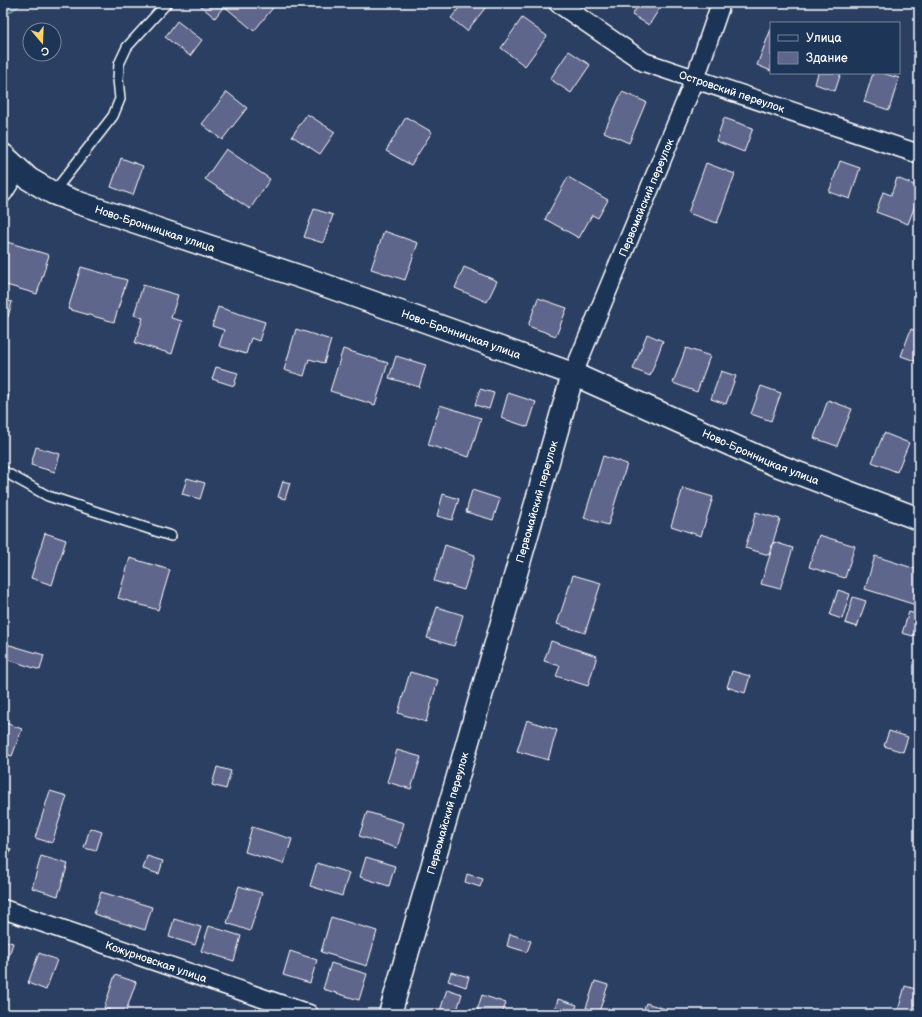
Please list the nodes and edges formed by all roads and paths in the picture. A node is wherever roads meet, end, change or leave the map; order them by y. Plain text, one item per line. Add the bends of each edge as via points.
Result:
1 (168, 3) edge
2 (558, 3) edge
3 (721, 3) edge
4 (695, 79) junction
5 (919, 154) edge
6 (11, 162) edge
7 (53, 192) junction
8 (3, 193) edge
9 (572, 374) junction
10 (3, 471) edge
11 (919, 520) edge
12 (171, 536) dead end
13 (3, 909) edge
14 (309, 1014) edge
15 (390, 1014) edge

1 - 7 lane via 127,47 119,64 120,99 113,116
2 - 4 street, Островский переулок via 644,62
3 - 4 street, Первомайский переулок
4 - 5 street, Островский переулок
4 - 9 street, Первомайский переулок
6 - 7 street, Ново-Бронницкая улица via 29,179
6 - 8 street
7 - 9 street, Ново-Бронницкая улица via 313,281
9 - 11 street, Ново-Бронницкая улица via 774,464
9 - 15 street, Первомайский переулок
10 - 12 lane via 48,496
13 - 14 street, Кожурновская улица

